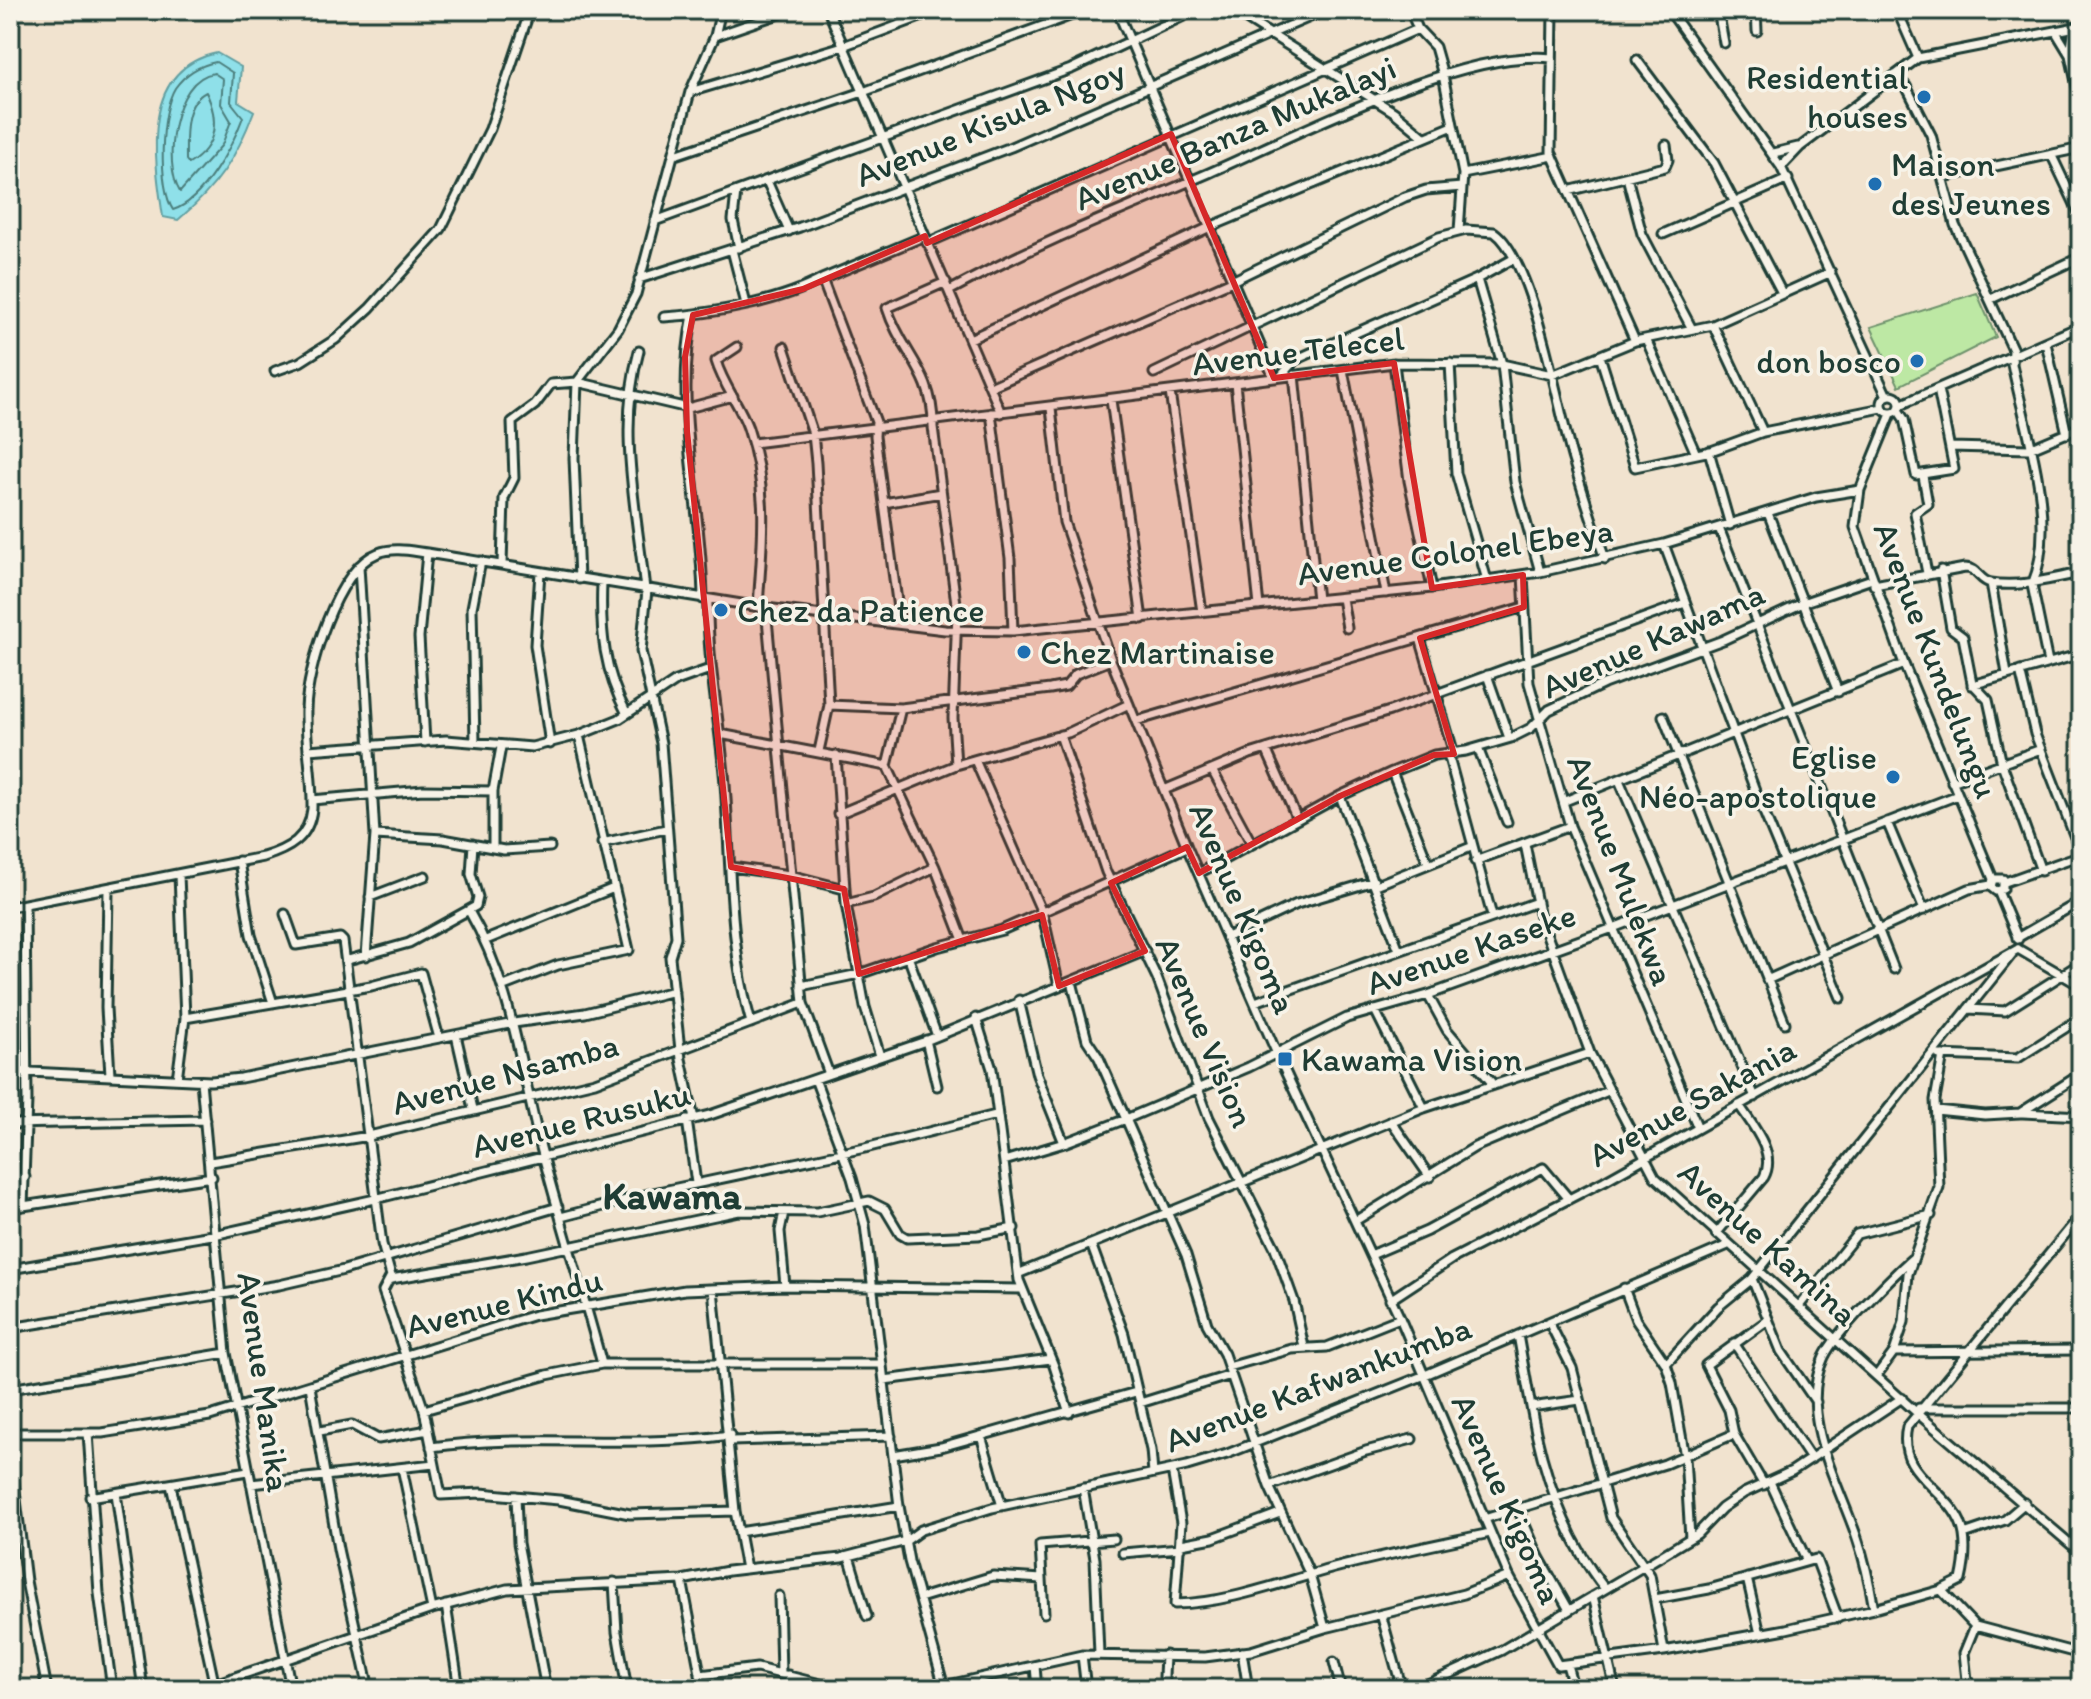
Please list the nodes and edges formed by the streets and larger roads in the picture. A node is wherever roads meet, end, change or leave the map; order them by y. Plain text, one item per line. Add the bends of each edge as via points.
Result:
1 (530, 10) edge
2 (721, 10) edge
3 (790, 10) edge
4 (828, 10) edge
5 (939, 10) edge
6 (1086, 10) edge
7 (1117, 10) edge
8 (1196, 10) edge
9 (1232, 10) edge
10 (1326, 10) edge
11 (1410, 10) edge
12 (1553, 10) edge
13 (1669, 10) edge
14 (1718, 10) edge
15 (1756, 10) edge
16 (1897, 10) edge
17 (2077, 27) edge
18 (1418, 29) junction
19 (1757, 31) dead end
20 (2056, 32) junction
21 (1271, 33) junction
22 (715, 36) junction
23 (1131, 41) junction
24 (1724, 43) dead end
25 (843, 46) junction
26 (2070, 55) junction
27 (1552, 58) junction
28 (1918, 58) junction
29 (1637, 60) dead end
30 (1328, 70) junction
31 (1443, 75) junction
32 (1895, 75) junction
33 (1151, 86) junction
34 (690, 92) junction
35 (863, 92) junction
36 (1374, 101) junction
37 (2081, 104) edge
38 (1453, 126) junction
39 (1171, 134) junction
40 (1424, 137) junction
41 (884, 139) junction
42 (1666, 145) dead end
43 (1800, 147) junction
44 (2081, 148) edge
45 (1774, 153) junction
46 (675, 155) junction
47 (1553, 156) junction
48 (2052, 156) junction
49 (1781, 167) junction
50 (1463, 174) junction
51 (1627, 177) junction
52 (1944, 177) junction
53 (1788, 179) junction
54 (767, 181) junction
55 (1191, 181) junction
56 (903, 185) junction
57 (1462, 187) junction
58 (1568, 191) junction
59 (736, 192) junction
60 (1736, 203) junction
61 (2081, 217) edge
62 (655, 221) junction
63 (1210, 227) junction
64 (789, 231) junction
65 (1459, 231) junction
66 (1663, 234) dead end
67 (926, 240) junction
68 (735, 249) junction
69 (2081, 257) edge
70 (1513, 259) junction
71 (1831, 272) junction
72 (639, 279) junction
73 (822, 279) junction
74 (1477, 279) junction
75 (1232, 281) junction
76 (947, 286) junction
77 (1782, 293) junction
78 (1991, 299) junction
79 (746, 304) junction
80 (693, 315) junction
81 (664, 317) dead end
82 (1713, 325) junction
83 (2081, 326) edge
84 (1253, 329) junction
85 (1692, 329) junction
86 (970, 339) junction
87 (1646, 339) junction
88 (1635, 341) junction
89 (2046, 343) junction
90 (737, 347) dead end
91 (784, 347) dead end
92 (639, 351) dead end
93 (1600, 356) junction
94 (2014, 356) junction
95 (1394, 363) junction
96 (1450, 363) junction
97 (1502, 364) junction
98 (1343, 370) junction
99 (275, 371) dead end
100 (1154, 373) dead end
101 (1294, 375) junction
102 (1552, 375) junction
103 (1277, 377) junction
104 (577, 382) junction
105 (1235, 383) junction
106 (990, 387) junction
107 (1938, 389) junction
108 (1170, 392) junction
109 (629, 396) junction
110 (733, 396) junction
111 (1887, 396) junction
112 (1111, 400) junction
113 (688, 408) junction
114 (1051, 408) junction
115 (1882, 408) junction
116 (1896, 410) junction
117 (991, 413) junction
118 (1001, 413) junction
119 (933, 420) junction
120 (2081, 427) edge
121 (876, 428) junction
122 (1763, 432) junction
123 (813, 434) junction
124 (2067, 434) junction
125 (753, 443) junction
126 (1951, 447) junction
127 (2029, 449) junction
128 (1709, 451) junction
129 (1696, 454) junction
130 (1923, 476) junction
131 (1860, 490) junction
132 (941, 493) junction
133 (884, 503) junction
134 (1768, 513) junction
135 (1730, 525) junction
136 (1719, 528) junction
137 (1664, 544) junction
138 (427, 553) junction
139 (1605, 559) junction
140 (481, 561) junction
141 (502, 565) junction
142 (359, 566) junction
143 (1941, 570) junction
144 (540, 572) junction
145 (1540, 572) junction
146 (1927, 573) junction
147 (2081, 573) edge
148 (1523, 575) junction
149 (579, 579) junction
150 (1487, 580) junction
151 (1873, 582) junction
152 (2033, 582) junction
153 (602, 583) junction
154 (1991, 583) junction
155 (1432, 588) junction
156 (646, 590) junction
157 (1386, 593) junction
158 (1342, 598) junction
159 (706, 599) junction
160 (1317, 600) junction
161 (1805, 602) junction
162 (1685, 603) junction
163 (1259, 606) junction
164 (1524, 607) junction
165 (762, 608) junction
166 (1202, 612) junction
167 (825, 614) junction
168 (1142, 619) junction
169 (1097, 623) junction
170 (900, 624) junction
171 (1757, 624) junction
172 (1347, 628) dead end
173 (956, 631) junction
174 (1013, 631) junction
175 (1420, 638) junction
176 (1702, 648) junction
177 (2081, 654) edge
178 (1111, 660) junction
179 (1526, 662) junction
180 (2048, 663) junction
181 (1904, 664) junction
182 (710, 669) junction
183 (2020, 671) junction
184 (2007, 674) junction
185 (1487, 675) junction
186 (1972, 685) junction
187 (1437, 692) junction
188 (1838, 692) junction
189 (653, 699) junction
190 (954, 701) junction
191 (1129, 704) junction
192 (829, 705) junction
193 (901, 708) junction
194 (1791, 710) junction
195 (627, 714) junction
196 (1663, 716) dead end
197 (1540, 718) junction
198 (1136, 721) junction
199 (1734, 733) junction
200 (720, 734) junction
201 (579, 735) junction
202 (1060, 735) junction
203 (1509, 738) junction
204 (425, 742) junction
205 (475, 742) junction
206 (550, 744) junction
207 (777, 744) junction
208 (369, 746) junction
209 (501, 747) junction
210 (1478, 748) junction
211 (1266, 749) junction
212 (2041, 749) junction
213 (308, 750) junction
214 (819, 751) junction
215 (1451, 754) junction
216 (836, 755) junction
217 (1678, 755) junction
218 (975, 760) junction
219 (2002, 764) junction
220 (956, 765) junction
221 (887, 766) junction
222 (1212, 770) junction
223 (1392, 772) junction
224 (1619, 780) junction
225 (1952, 782) junction
226 (895, 789) junction
227 (1164, 790) junction
228 (493, 791) junction
229 (372, 793) junction
230 (1958, 795) junction
231 (1340, 796) junction
232 (312, 800) junction
233 (1565, 801) junction
234 (838, 814) junction
235 (1297, 819) junction
236 (1507, 822) dead end
237 (1887, 822) junction
238 (1570, 826) junction
239 (666, 829) junction
240 (375, 835) junction
241 (1841, 839) junction
242 (602, 843) junction
243 (473, 844) junction
244 (1252, 844) junction
245 (1525, 844) junction
246 (550, 847) dead end
247 (1187, 847) junction
248 (1471, 847) junction
249 (493, 848) junction
250 (2081, 854) edge
251 (239, 861) junction
252 (1475, 861) junction
253 (1785, 862) junction
254 (1428, 863) junction
255 (731, 867) junction
256 (935, 867) junction
257 (2041, 871) junction
258 (1199, 873) junction
259 (179, 875) junction
260 (790, 875) junction
261 (425, 876) dead end
262 (1992, 882) junction
263 (2005, 882) junction
264 (1111, 883) junction
265 (1375, 883) junction
266 (1728, 884) junction
267 (614, 888) junction
268 (108, 889) junction
269 (844, 889) junction
270 (1998, 891) junction
271 (370, 897) junction
272 (2081, 901) edge
273 (1537, 902) junction
274 (25, 904) junction
275 (846, 904) junction
276 (1671, 906) junction
277 (10, 907) edge
278 (1924, 910) junction
279 (469, 911) junction
280 (285, 914) dead end
281 (1043, 915) junction
282 (1492, 916) junction
283 (1613, 928) junction
284 (1878, 931) junction
285 (1227, 937) junction
286 (2017, 938) junction
287 (486, 940) junction
288 (963, 940) junction
289 (1399, 950) junction
290 (1552, 950) junction
291 (2016, 950) junction
292 (1145, 951) junction
293 (1823, 955) junction
294 (366, 956) junction
295 (909, 959) junction
296 (348, 960) junction
297 (2081, 963) edge
298 (1894, 969) dead end
299 (859, 974) junction
300 (2062, 975) junction
301 (1767, 980) junction
302 (1072, 982) junction
303 (504, 986) junction
304 (801, 986) junction
305 (1059, 986) junction
306 (2081, 986) edge
307 (351, 989) junction
308 (674, 991) junction
309 (1428, 995) junction
310 (1841, 998) dead end
311 (1019, 1000) junction
312 (1255, 1002) junction
313 (273, 1003) junction
314 (803, 1003) junction
315 (1968, 1009) junction
316 (1375, 1010) junction
317 (185, 1018) junction
318 (976, 1018) junction
319 (2081, 1018) edge
320 (514, 1023) junction
321 (751, 1023) junction
322 (1785, 1023) dead end
323 (456, 1035) junction
324 (937, 1036) junction
325 (439, 1038) junction
326 (926, 1040) junction
327 (680, 1051) junction
328 (1590, 1053) junction
329 (1277, 1054) junction
330 (357, 1055) junction
331 (1933, 1055) junction
332 (1943, 1055) junction
333 (880, 1056) junction
334 (10, 1071) edge
335 (27, 1072) junction
336 (829, 1074) junction
337 (2081, 1074) edge
338 (110, 1075) junction
339 (177, 1079) junction
340 (815, 1079) junction
341 (201, 1081) junction
342 (1492, 1083) junction
343 (937, 1086) dead end
344 (1198, 1088) junction
345 (1608, 1091) junction
346 (529, 1097) junction
347 (1755, 1097) junction
348 (1739, 1105) junction
349 (1424, 1108) junction
350 (473, 1109) junction
351 (1936, 1110) junction
352 (2024, 1111) junction
353 (996, 1115) junction
354 (2081, 1116) edge
355 (1126, 1119) junction
356 (205, 1120) junction
357 (690, 1120) junction
358 (1391, 1121) junction
359 (10, 1124) edge
360 (27, 1125) junction
361 (1698, 1128) junction
362 (369, 1136) junction
363 (1064, 1143) junction
364 (1322, 1147) junction
365 (843, 1152) junction
366 (543, 1156) junction
367 (1644, 1158) junction
368 (1004, 1161) junction
369 (210, 1162) junction
370 (25, 1177) junction
371 (212, 1177) junction
372 (1430, 1177) junction
373 (10, 1178) edge
374 (1241, 1182) junction
375 (696, 1183) junction
376 (375, 1199) junction
377 (1569, 1199) junction
378 (861, 1204) junction
379 (23, 1206) junction
380 (558, 1207) junction
381 (10, 1208) edge
382 (784, 1212) junction
383 (1167, 1214) junction
384 (1931, 1215) junction
385 (2081, 1215) edge
386 (561, 1217) junction
387 (1355, 1221) junction
388 (1014, 1228) junction
389 (218, 1234) junction
390 (1716, 1234) junction
391 (1091, 1244) junction
392 (1728, 1245) junction
393 (571, 1247) junction
394 (1371, 1255) junction
395 (1914, 1257) junction
396 (385, 1258) junction
397 (10, 1269) edge
398 (1758, 1270) junction
399 (1020, 1273) junction
400 (391, 1279) junction
401 (1752, 1279) junction
402 (785, 1286) junction
403 (873, 1286) junction
404 (1624, 1288) junction
405 (713, 1289) junction
406 (1022, 1289) junction
407 (222, 1293) junction
408 (1390, 1300) junction
409 (586, 1305) junction
410 (1799, 1306) junction
411 (1400, 1318) junction
412 (1768, 1320) junction
413 (1549, 1322) junction
414 (10, 1328) edge
415 (1518, 1335) junction
416 (1837, 1339) junction
417 (1734, 1343) junction
418 (1304, 1347) junction
419 (1969, 1350) junction
420 (2081, 1350) edge
421 (1894, 1352) junction
422 (226, 1353) junction
423 (407, 1354) junction
424 (1051, 1359) junction
425 (602, 1364) junction
426 (721, 1364) junction
427 (882, 1364) junction
428 (1666, 1364) junction
429 (1230, 1371) junction
430 (1425, 1375) junction
431 (1877, 1375) junction
432 (884, 1380) junction
433 (310, 1386) junction
434 (10, 1389) edge
435 (1136, 1392) junction
436 (1902, 1398) junction
437 (1580, 1400) junction
438 (1816, 1402) junction
439 (1140, 1403) junction
440 (1531, 1407) junction
441 (2081, 1408) edge
442 (237, 1409) junction
443 (424, 1410) junction
444 (1918, 1410) junction
445 (1069, 1413) junction
446 (428, 1430) junction
447 (320, 1431) junction
448 (10, 1433) edge
449 (88, 1433) junction
450 (1734, 1434) junction
451 (891, 1436) junction
452 (981, 1436) junction
453 (730, 1438) junction
454 (1412, 1439) dead end
455 (1253, 1443) junction
456 (431, 1447) junction
457 (1825, 1449) junction
458 (10, 1450) edge
459 (893, 1455) junction
460 (1685, 1457) junction
461 (1811, 1459) junction
462 (434, 1464) junction
463 (402, 1468) junction
464 (1172, 1470) junction
465 (248, 1471) junction
466 (1153, 1473) junction
467 (327, 1475) junction
468 (1767, 1483) junction
469 (251, 1484) junction
470 (1600, 1484) junction
471 (171, 1485) junction
472 (1269, 1486) junction
473 (1083, 1488) junction
474 (116, 1493) junction
475 (516, 1496) junction
476 (90, 1497) junction
477 (1558, 1497) junction
478 (2025, 1503) junction
479 (899, 1506) junction
480 (1002, 1506) junction
481 (1518, 1509) junction
482 (735, 1511) junction
483 (1280, 1513) junction
484 (1484, 1519) junction
485 (739, 1532) junction
486 (1490, 1533) junction
487 (1964, 1534) junction
488 (1690, 1538) junction
489 (1114, 1539) dead end
490 (906, 1541) junction
491 (1093, 1541) junction
492 (1180, 1546) junction
493 (1123, 1553) dead end
494 (2081, 1553) edge
495 (849, 1556) junction
496 (1807, 1561) junction
497 (1644, 1566) junction
498 (746, 1569) junction
499 (1310, 1575) junction
500 (1509, 1576) junction
501 (1747, 1578) junction
502 (1042, 1579) junction
503 (682, 1580) junction
504 (614, 1582) junction
505 (525, 1586) junction
506 (1605, 1589) junction
507 (1941, 1590) junction
508 (779, 1596) dead end
509 (1593, 1596) junction
510 (920, 1598) junction
511 (1655, 1599) junction
512 (446, 1605) junction
513 (432, 1609) junction
514 (1874, 1609) junction
515 (1569, 1610) junction
516 (1044, 1613) dead end
517 (1381, 1614) junction
518 (867, 1616) dead end
519 (1838, 1618) junction
520 (1975, 1626) junction
521 (1325, 1628) junction
522 (1537, 1631) junction
523 (1760, 1634) junction
524 (357, 1636) junction
525 (1664, 1651) junction
526 (1242, 1652) junction
527 (1099, 1654) junction
528 (2081, 1654) edge
529 (1082, 1655) junction
530 (1165, 1655) junction
531 (1609, 1659) junction
532 (284, 1660) junction
533 (1334, 1662) dead end
534 (1567, 1665) junction
535 (1035, 1666) junction
536 (784, 1674) junction
537 (700, 1675) junction
538 (215, 1687) edge
539 (944, 1687) junction
540 (47, 1689) edge
541 (112, 1689) edge
542 (143, 1689) edge
543 (291, 1689) edge
544 (369, 1689) edge
545 (459, 1689) edge
546 (546, 1689) edge
547 (627, 1689) edge
548 (703, 1689) edge
549 (790, 1689) edge
550 (840, 1689) edge
551 (930, 1689) edge
552 (1037, 1689) edge
553 (1086, 1689) edge
554 (1167, 1689) edge
555 (1248, 1689) edge
556 (1341, 1689) edge
557 (1402, 1689) edge
558 (1417, 1689) edge
559 (1574, 1689) edge
560 (1615, 1689) edge
561 (1968, 1689) edge

1 - 99 street via 490,129 441,229 336,339
2 - 22 street
3 - 22 street
4 - 25 street
5 - 25 street
6 - 35 street
7 - 23 street
8 - 23 street
9 - 21 street
10 - 21 street, Avenue Kisula Ngoy
11 - 18 street
12 - 27 street
13 - 45 street
14 - 24 street
15 - 19 street
16 - 28 street
17 - 20 street
17 - 26 street
18 - 30 street
18 - 31 street via 1435,47
20 - 26 street
20 - 28 street
21 - 30 street
21 - 33 street, Avenue Kisula Ngoy
22 - 34 street
23 - 33 street
23 - 41 street
25 - 34 street
25 - 35 street
26 - 37 street
27 - 31 street, Avenue Banza Mukalayi
27 - 47 street
28 - 32 street
29 - 60 street via 1714,163
30 - 36 street
30 - 39 street
31 - 36 street, Avenue Banza Mukalayi
31 - 38 street
32 - 43 street
32 - 52 street via 1925,120
33 - 39 street
33 - 56 street, Avenue Kisula Ngoy via 1011,147
34 - 46 street
35 - 41 street
35 - 46 street
36 - 40 street
36 - 55 street, Avenue Banza Mukalayi
38 - 40 street
38 - 50 street
39 - 55 street
39 - 67 street
40 - 63 street
41 - 54 street
41 - 56 street
42 - 51 street via 1667,165
43 - 45 street
43 - 49 street
44 - 48 street
45 - 49 street
46 - 62 street
47 - 50 street
47 - 58 street
48 - 52 street
48 - 61 street
49 - 53 street
50 - 57 street
51 - 58 street
51 - 85 street via 1644,239
52 - 78 street via 1955,225
53 - 60 street
53 - 71 street
54 - 59 street
54 - 64 street
55 - 63 street
55 - 76 street, Avenue Banza Mukalayi
56 - 64 street, Avenue Kisula Ngoy
56 - 67 street
57 - 65 street
57 - 75 street via 1405,197
58 - 88 street
59 - 62 street
59 - 68 street
60 - 66 street
60 - 77 street
62 - 72 street
63 - 75 street
63 - 86 street
64 - 68 street, Avenue Kisula Ngoy
65 - 70 street via 1496,233
65 - 84 street
67 - 73 street
67 - 76 street
68 - 72 street, Avenue Kisula Ngoy
68 - 79 street
69 - 78 street
70 - 74 street
70 - 102 street via 1544,335
71 - 77 street
71 - 111 street
72 - 104 street via 618,329
73 - 79 street
73 - 121 street
74 - 97 street
74 - 103 street via 1295,360
75 - 84 street
75 - 106 street
76 - 86 street
76 - 119 street, Avenue Banza Mukalayi via 889,304 889,314 923,375
77 - 82 street
78 - 94 street
79 - 80 street
80 - 81 street
80 - 113 street via 685,357
82 - 85 street
82 - 122 street
83 - 89 street
84 - 100 street
84 - 103 street
85 - 87 street
86 - 106 street
87 - 88 street
87 - 129 street
88 - 93 street
89 - 94 street
89 - 124 street
90 - 110 street via 716,360
91 - 123 street
92 - 109 street
93 - 102 street
93 - 129 street via 1633,467
94 - 107 street
94 - 127 street
95 - 96 street, Avenue Telecel
95 - 98 street, Avenue Telecel
95 - 155 street via 1409,481
96 - 97 street, Avenue Telecel
96 - 150 street via 1455,465
97 - 102 street, Avenue Telecel
97 - 145 street via 1509,455
98 - 101 street, Avenue Telecel
98 - 157 street
101 - 103 street, Avenue Telecel
101 - 160 street
102 - 139 street via 1572,459
103 - 105 street, Avenue Telecel
104 - 109 street
104 - 141 street via 551,384 512,422 514,478 504,498
104 - 149 street
105 - 108 street, Avenue Telecel
105 - 163 street
106 - 118 street
107 - 116 street
107 - 126 street
108 - 112 street, Avenue Telecel
108 - 166 street
109 - 113 street
109 - 156 street via 633,495
110 - 113 street
110 - 125 street
111 - 115 street
111 - 116 street via 1895,396
112 - 114 street, Avenue Telecel
112 - 168 street
113 - 159 street
114 - 118 street, Avenue Telecel
114 - 169 street, Avenue Kigoma via 1064,522
115 - 116 street
115 - 122 street
116 - 130 street via 1904,419 1914,471
116 - 131 street, Avenue Kundelungu
117 - 118 street, Avenue Telecel
117 - 119 street, Avenue Telecel
117 - 174 street via 1010,558
119 - 121 street, Avenue Telecel
119 - 132 street
120 - 124 street
121 - 123 street, Avenue Telecel
121 - 133 street
122 - 128 street
123 - 125 street, Avenue Telecel
123 - 167 street
124 - 127 street
125 - 165 street via 765,520
126 - 127 street
126 - 130 street via 1955,468
127 - 152 street via 2043,520
128 - 129 street
128 - 135 street
130 - 146 street via 1928,504 1915,512
131 - 134 street, Avenue Colonel Ebeya
131 - 151 street, Avenue Kundelungu via 1855,527
132 - 133 street
132 - 173 street via 957,602
133 - 170 street
134 - 135 street, Avenue Colonel Ebeya
134 - 161 street
135 - 136 street, Avenue Colonel Ebeya
136 - 137 street, Avenue Colonel Ebeya
136 - 171 street
137 - 139 street, Avenue Colonel Ebeya
137 - 162 street
138 - 140 street, Avenue Colonel Ebeya
138 - 142 street, Avenue Colonel Ebeya via 386,551
138 - 204 street via 419,637
139 - 145 street, Avenue Colonel Ebeya
140 - 141 street, Avenue Colonel Ebeya
140 - 205 street via 472,608
141 - 144 street, Avenue Colonel Ebeya
142 - 208 street
142 - 213 street via 335,601 308,690
143 - 146 street, Avenue Kawama
143 - 154 street, Avenue Kawama via 1971,568
143 - 186 street via 1951,628 1963,637
144 - 149 street, Avenue Colonel Ebeya
144 - 206 street via 535,645
145 - 148 street, Avenue Colonel Ebeya
146 - 151 street, Avenue Kawama
147 - 152 street
148 - 150 street, Avenue Colonel Ebeya
148 - 164 street, Avenue Mulekwa
149 - 153 street, Avenue Colonel Ebeya
150 - 155 street, Avenue Colonel Ebeya
151 - 161 street, Avenue Kawama
151 - 181 street, Avenue Kundelungu
152 - 154 street
152 - 180 street
153 - 156 street, Avenue Colonel Ebeya
153 - 195 street via 603,650
154 - 184 street
155 - 157 street, Avenue Colonel Ebeya
156 - 159 street, Avenue Colonel Ebeya
156 - 189 street via 641,651
157 - 158 street, Avenue Colonel Ebeya
158 - 160 street, Avenue Colonel Ebeya
158 - 172 street
159 - 165 street, Avenue Colonel Ebeya
159 - 182 street
160 - 163 street, Avenue Colonel Ebeya
161 - 171 street, Avenue Kawama
161 - 188 street
162 - 176 street
162 - 179 street
163 - 166 street, Avenue Colonel Ebeya
164 - 175 street
164 - 179 street, Avenue Mulekwa
165 - 167 street, Avenue Colonel Ebeya
165 - 207 street
166 - 168 street, Avenue Colonel Ebeya
167 - 170 street, Avenue Colonel Ebeya
167 - 192 street
168 - 169 street, Avenue Colonel Ebeya
169 - 174 street, Avenue Colonel Ebeya
169 - 178 street, Avenue Kigoma
170 - 173 street, Avenue Colonel Ebeya
171 - 176 street, Avenue Kawama
171 - 194 street
173 - 174 street, Avenue Colonel Ebeya
173 - 190 street
175 - 187 street
175 - 198 street
176 - 197 street, Avenue Kawama via 1604,684
176 - 199 street
177 - 180 street
178 - 190 street via 1076,674 1063,687
178 - 191 street, Avenue Kigoma
179 - 185 street
179 - 197 street, Avenue Mulekwa
180 - 183 street
181 - 188 street
181 - 225 street, Avenue Kundelungu
182 - 189 street via 676,681
182 - 200 street
183 - 184 street
183 - 212 street
184 - 186 street
185 - 187 street
185 - 203 street
186 - 219 street via 1988,700
187 - 211 street
187 - 215 street
188 - 194 street
189 - 195 street
189 - 239 street
190 - 193 street
190 - 220 street
191 - 198 street, Avenue Kigoma
191 - 202 street
192 - 193 street
192 - 214 street
193 - 221 street
194 - 199 street
194 - 241 street
195 - 201 street
196 - 217 street
197 - 203 street, Avenue Kawama
197 - 233 street, Avenue Mulekwa
198 - 227 street, Avenue Kigoma
199 - 217 street
199 - 253 street
200 - 207 street
200 - 255 street
201 - 206 street
201 - 242 street
202 - 218 street
202 - 264 street, Avenue Vision
203 - 210 street, Avenue Kawama
204 - 205 street
204 - 208 street
205 - 209 street
206 - 209 street
207 - 214 street
207 - 260 street
208 - 213 street
208 - 229 street
209 - 228 street
210 - 215 street, Avenue Kawama
210 - 236 street
211 - 222 street
211 - 235 street
212 - 219 street
212 - 250 street
213 - 232 street
214 - 216 street
215 - 223 street, Avenue Kawama via 1434,755
215 - 248 street
216 - 221 street
216 - 234 street
217 - 224 street
217 - 266 street
218 - 220 street
218 - 281 street
219 - 225 street
219 - 257 street
220 - 226 street
221 - 226 street
222 - 227 street
222 - 244 street
223 - 231 street, Avenue Kawama
223 - 254 street
224 - 233 street
224 - 276 street
225 - 230 street, Avenue Kundelungu
226 - 234 street
226 - 256 street
227 - 247 street, Avenue Kigoma
228 - 229 street
228 - 249 street
229 - 232 street
229 - 240 street
230 - 237 street, Avenue Kaseke
230 - 262 street, Avenue Kundelungu
231 - 235 street, Avenue Kawama
231 - 265 street
232 - 251 street via 309,825 300,839 277,853
233 - 238 street, Avenue Mulekwa
234 - 269 street
235 - 244 street, Avenue Kawama
237 - 241 street, Avenue Kaseke
237 - 278 street
238 - 245 street
238 - 283 street, Avenue Mulekwa
239 - 242 street
239 - 308 street via 676,937 670,953
240 - 243 street
240 - 271 street
241 - 253 street, Avenue Kaseke
241 - 284 street
242 - 267 street
243 - 249 street
243 - 279 street via 471,874 478,901
244 - 258 street, Avenue Kawama
245 - 252 street
245 - 273 street, Avenue Kamina
246 - 249 street
247 - 258 street, Avenue Kigoma
247 - 264 street
248 - 252 street
248 - 254 street
250 - 257 street
251 - 259 street
251 - 313 street via 251,935
252 - 282 street
253 - 266 street, Avenue Kaseke
253 - 293 street
254 - 265 street
255 - 260 street
255 - 321 street
256 - 275 street via 874,897
256 - 288 street
257 - 263 street
258 - 285 street, Avenue Kigoma
259 - 268 street
259 - 317 street
260 - 269 street
260 - 304 street
261 - 271 street
262 - 263 street
262 - 270 street
262 - 278 street
263 - 270 street
264 - 281 street
264 - 292 street, Avenue Vision
265 - 285 street via 1305,901
265 - 289 street
266 - 276 street, Avenue Kaseke
266 - 301 street
267 - 287 street
267 - 303 street via 629,950 558,965
268 - 274 street
268 - 338 street
269 - 275 street
270 - 286 street
271 - 294 street
272 - 286 street
273 - 282 street
273 - 290 street, Avenue Kamina
274 - 277 street
274 - 335 street
275 - 299 street
276 - 283 street, Avenue Kaseke
276 - 347 street
278 - 284 street
279 - 287 street
279 - 294 street via 417,940
280 - 296 street via 296,945 338,938
281 - 288 street
281 - 305 street
282 - 289 street
283 - 290 street, Avenue Kaseke
283 - 361 street, Avenue Mulekwa
284 - 293 street
284 - 298 street
285 - 312 street, Avenue Kigoma
286 - 291 street
287 - 303 street
288 - 295 street
289 - 312 street
290 - 309 street, Avenue Kaseke
290 - 328 street, Avenue Kamina
291 - 300 street
291 - 315 street
291 - 347 street, Avenue Sakania
292 - 302 street, Avenue Rusuku
292 - 344 street, Avenue Vision
293 - 301 street
293 - 310 street
294 - 296 street
295 - 299 street
295 - 324 street
296 - 307 street
297 - 300 street
299 - 304 street
299 - 333 street
300 - 306 street
300 - 315 street via 2005,1011
301 - 322 street
302 - 305 street, Avenue Rusuku
302 - 355 street via 1087,1040
303 - 320 street
304 - 314 street
305 - 311 street, Avenue Rusuku
307 - 313 street
307 - 325 street via 423,974
307 - 330 street
308 - 320 street via 585,1013
308 - 327 street
309 - 316 street, Avenue Kaseke
309 - 342 street via 1447,1030
311 - 318 street, Avenue Rusuku
311 - 363 street via 1037,1075
312 - 329 street, Avenue Kigoma
313 - 317 street
314 - 321 street, Avenue Nsamba
314 - 336 street
315 - 331 street
316 - 329 street, Avenue Kaseke via 1338,1022
316 - 349 street
317 - 339 street
318 - 324 street, Avenue Rusuku
318 - 353 street via 990,1059
319 - 332 street via 2018,1058
320 - 323 street
320 - 346 street
321 - 327 street, Avenue Nsamba
323 - 325 street
323 - 350 street
324 - 326 street, Avenue Rusuku
325 - 330 street
326 - 333 street, Avenue Rusuku
326 - 343 street
327 - 346 street, Avenue Nsamba via 595,1082
327 - 357 street
328 - 342 street
328 - 345 street, Avenue Kamina
329 - 344 street, Avenue Kaseke
329 - 364 street, Avenue Kigoma
330 - 341 street
330 - 362 street
331 - 332 street
331 - 398 street
332 - 351 street
333 - 336 street, Avenue Rusuku
334 - 335 street
335 - 338 street
335 - 360 street
336 - 340 street, Avenue Rusuku
337 - 352 street
338 - 339 street
339 - 341 street
340 - 357 street, Avenue Rusuku
340 - 365 street
341 - 356 street, Avenue Manika
342 - 349 street
344 - 355 street, Avenue Kaseke
344 - 374 street, Avenue Vision
345 - 367 street, Avenue Kamina
345 - 372 street via 1475,1147
346 - 350 street, Avenue Nsamba
346 - 366 street
347 - 348 street, Avenue Sakania
348 - 361 street, Avenue Sakania
348 - 390 street via 1766,1153 1768,1170
349 - 358 street
350 - 362 street, Avenue Nsamba
351 - 352 street via 1985,1115
351 - 384 street via 1940,1176
352 - 354 street
353 - 365 street
353 - 368 street
355 - 363 street, Avenue Kaseke
355 - 383 street
356 - 360 street
356 - 369 street, Avenue Manika
357 - 366 street, Avenue Rusuku
357 - 375 street
358 - 364 street
358 - 372 street
359 - 360 street
360 - 370 street
361 - 367 street, Avenue Sakania
362 - 369 street, Avenue Nsamba
362 - 376 street
363 - 368 street, Avenue Kaseke
364 - 374 street
364 - 387 street, Avenue Kigoma
365 - 375 street
365 - 378 street
366 - 376 street, Avenue Rusuku
366 - 380 street
367 - 377 street, Avenue Sakania
367 - 390 street, Avenue Kamina via 1666,1189
368 - 388 street
369 - 371 street, Avenue Manika
370 - 373 street
370 - 379 street
371 - 379 street
371 - 389 street, Avenue Manika
372 - 387 street
374 - 383 street
374 - 418 street, Avenue Vision via 1275,1248
375 - 386 street
376 - 389 street, Avenue Rusuku
376 - 396 street
377 - 394 street via 1543,1168
377 - 408 street, Avenue Sakania via 1452,1259
378 - 382 street
378 - 388 street via 879,1203 907,1238
378 - 403 street
379 - 381 street
380 - 386 street
380 - 396 street
382 - 393 street via 717,1213
382 - 402 street via 780,1231
383 - 391 street
383 - 429 street
384 - 395 street
384 - 410 street via 1857,1234
385 - 419 street
386 - 393 street
387 - 394 street, Avenue Kigoma
388 - 399 street
389 - 397 street, Avenue Rusuku
389 - 407 street, Avenue Manika
390 - 392 street, Avenue Kamina
391 - 399 street
391 - 435 street via 1124,1334
392 - 398 street, Avenue Kamina
392 - 404 street, Avenue Kafwankumba
393 - 400 street
393 - 409 street
394 - 408 street, Avenue Kigoma
395 - 416 street
395 - 421 street
396 - 400 street
396 - 407 street via 279,1285
398 - 401 street
398 - 410 street, Avenue Kamina
399 - 406 street
400 - 423 street via 383,1291
401 - 412 street
401 - 428 street
402 - 403 street, Avenue Kindu
402 - 405 street, Avenue Kindu
403 - 406 street, Avenue Kindu
403 - 427 street
404 - 413 street, Avenue Kafwankumba
404 - 428 street via 1645,1336
405 - 409 street, Avenue Kindu
405 - 426 street
406 - 424 street
407 - 414 street
407 - 422 street, Avenue Manika
408 - 411 street, Avenue Kigoma
409 - 423 street, Avenue Kindu
409 - 425 street
410 - 416 street, Avenue Kamina
411 - 418 street via 1340,1343
411 - 430 street, Avenue Kigoma
412 - 417 street
412 - 438 street via 1781,1351
413 - 415 street, Avenue Kafwankumba
413 - 437 street via 1572,1368
415 - 430 street, Avenue Kafwankumba
415 - 440 street
416 - 431 street, Avenue Kamina
416 - 438 street via 1821,1365
417 - 450 street via 1706,1365 1729,1410
417 - 461 street
418 - 429 street
419 - 420 street
419 - 421 street
419 - 444 street
421 - 431 street
422 - 434 street
422 - 442 street, Avenue Manika
423 - 433 street, Avenue Kindu
423 - 443 street
424 - 432 street
424 - 445 street
425 - 426 street
425 - 443 street
426 - 427 street
426 - 453 street
427 - 432 street
428 - 460 street
429 - 439 street
429 - 455 street
430 - 455 street, Avenue Kafwankumba
430 - 484 street, Avenue Kigoma
431 - 436 street, Avenue Kamina
432 - 451 street
433 - 442 street, Avenue Kindu
433 - 447 street
435 - 439 street
435 - 445 street
436 - 444 street, Avenue Kamina
436 - 457 street
437 - 440 street
437 - 470 street
438 - 457 street
439 - 466 street
440 - 477 street via 1543,1463
441 - 444 street
442 - 449 street, Avenue Kindu
442 - 465 street, Avenue Manika
443 - 446 street
444 - 478 street, Avenue Kamina
444 - 487 street via 1907,1427 1906,1456
445 - 452 street
446 - 447 street via 378,1439 352,1425
446 - 456 street
447 - 467 street
448 - 449 street, Avenue Kindu
449 - 476 street
450 - 460 street
450 - 468 street
451 - 453 street
451 - 459 street
452 - 459 street
452 - 480 street
453 - 456 street via 670,1443 571,1438
453 - 482 street
454 - 472 street
455 - 464 street, Avenue Kafwankumba
455 - 472 street
456 - 462 street
457 - 461 street
457 - 514 street via 1860,1549
458 - 540 street via 26,1581
459 - 479 street
460 - 470 street
460 - 488 street
461 - 468 street
462 - 463 street
462 - 475 street via 444,1496
463 - 467 street
463 - 513 street
464 - 466 street, Avenue Kafwankumba
464 - 492 street
465 - 469 street, Avenue Manika
465 - 471 street
466 - 473 street, Avenue Kafwankumba
467 - 469 street
467 - 524 street
468 - 488 street via 1728,1504
468 - 496 street
469 - 532 street, Avenue Manika
470 - 477 street
470 - 497 street via 1611,1518
471 - 474 street
471 - 538 street
472 - 483 street
473 - 480 street, Avenue Kafwankumba
473 - 491 street
474 - 476 street
474 - 542 street
475 - 482 street via 628,1514
475 - 505 street
476 - 541 street
477 - 481 street
477 - 506 street via 1577,1548
478 - 487 street via 2005,1520
478 - 494 street, Avenue Kamina
479 - 485 street
479 - 490 street
480 - 490 street, Avenue Kafwankumba via 921,1530
481 - 484 street
481 - 515 street
482 - 485 street
483 - 492 street
483 - 499 street
484 - 486 street, Avenue Kigoma
485 - 498 street
486 - 499 street
486 - 500 street, Avenue Kigoma
487 - 507 street via 1961,1580
488 - 497 street
489 - 491 street
490 - 495 street, Avenue Kafwankumba
490 - 510 street
491 - 502 street via 1040,1545
491 - 527 street
492 - 493 street
492 - 499 street via 1175,1604 1261,1591
495 - 498 street, Avenue Kafwankumba
495 - 518 street
496 - 501 street
496 - 519 street via 1819,1560
497 - 506 street
497 - 511 street
498 - 503 street, Avenue Kafwankumba
499 - 521 street
500 - 517 street via 1464,1594
500 - 522 street, Avenue Kigoma
501 - 511 street
501 - 523 street
502 - 510 street via 993,1576
502 - 516 street
503 - 504 street, Avenue Kafwankumba
503 - 537 street
504 - 505 street, Avenue Kafwankumba
504 - 547 street
505 - 512 street, Avenue Kafwankumba
505 - 546 street
506 - 509 street
507 - 514 street
507 - 520 street
508 - 536 street
509 - 515 street
509 - 531 street
510 - 539 street
511 - 525 street
512 - 513 street, Avenue Kafwankumba
512 - 545 street
513 - 524 street, Avenue Kafwankumba
514 - 519 street
515 - 522 street
517 - 521 street
517 - 557 street
519 - 523 street
520 - 528 street
520 - 561 street via 1964,1653
521 - 526 street
522 - 534 street, Avenue Kigoma via 1556,1664
522 - 558 street
523 - 525 street
524 - 532 street, Avenue Kafwankumba
524 - 544 street
525 - 531 street
526 - 530 street
526 - 555 street
527 - 529 street
527 - 530 street
529 - 535 street
529 - 553 street
530 - 554 street
531 - 534 street
531 - 560 street
532 - 538 street, Avenue Kafwankumba
532 - 543 street, Avenue Manika
533 - 556 street
534 - 559 street
535 - 539 street
535 - 552 street
536 - 537 street via 745,1669
536 - 549 street
536 - 550 street
537 - 548 street
539 - 551 street

